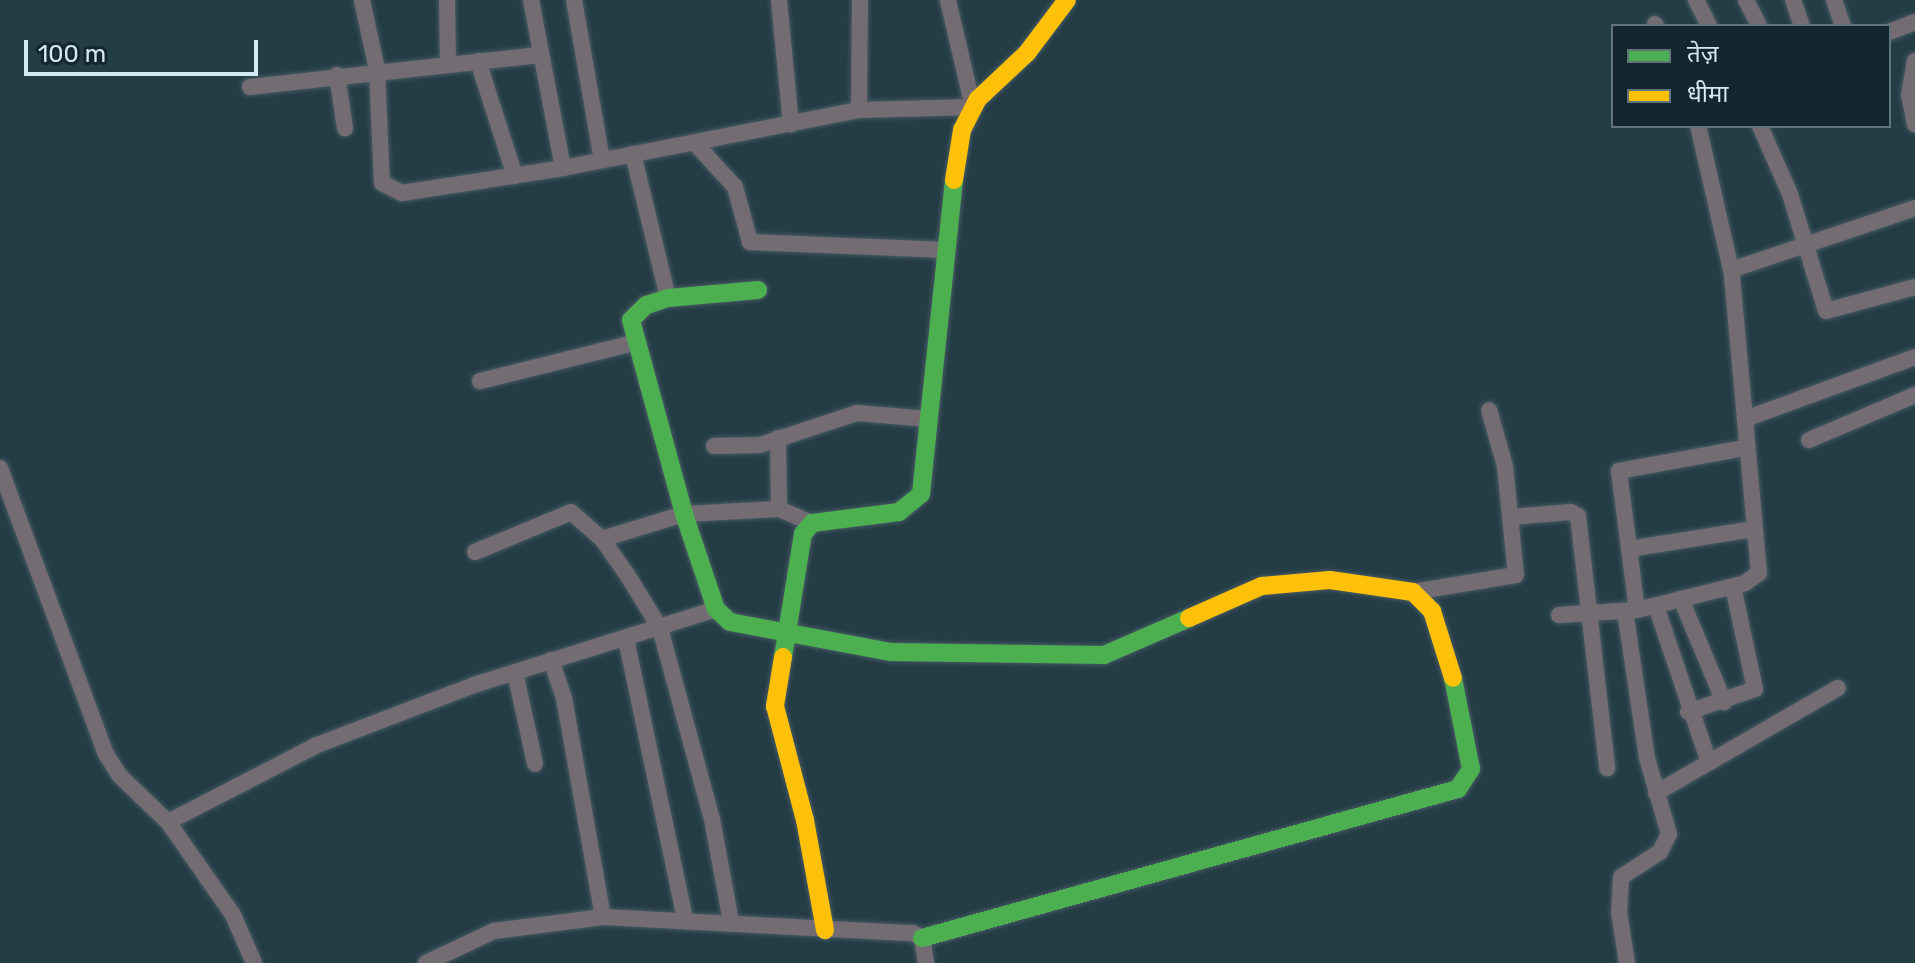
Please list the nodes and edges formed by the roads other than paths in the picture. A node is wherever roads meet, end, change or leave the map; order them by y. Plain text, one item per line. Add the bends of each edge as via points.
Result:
1 (362, 0) edge
2 (447, 0) edge
3 (531, 0) edge
4 (574, 0) edge
5 (779, 0) edge
6 (860, 0) edge
7 (948, 0) edge
8 (1067, 0) edge
9 (1696, 0) edge
10 (1746, 0) edge
11 (1793, 0) edge
12 (1834, 0) edge
13 (1915, 22) edge
14 (1708, 24) edge
15 (1758, 24) edge
16 (1801, 24) edge
17 (1842, 24) edge
18 (1891, 31) edge
19 (538, 55) junction
20 (478, 61) junction
21 (1915, 61) edge
22 (448, 64) junction
23 (377, 70) junction
24 (337, 75) junction
25 (250, 87) dead end
26 (973, 107) junction
27 (859, 110) junction
28 (791, 124) junction
29 (1915, 124) edge
30 (345, 128) dead end
31 (1698, 128) edge
32 (1761, 128) edge
33 (694, 142) junction
34 (633, 154) junction
35 (602, 160) junction
36 (563, 168) junction
37 (515, 176) junction
38 (1915, 208) edge
39 (1807, 246) junction
40 (945, 250) junction
41 (1731, 270) junction
42 (1915, 287) edge
43 (758, 290) dead end
44 (668, 298) junction
45 (634, 343) junction
46 (1915, 357) edge
47 (480, 381) dead end
48 (1915, 395) edge
49 (1489, 410) dead end
50 (929, 419) junction
51 (1745, 419) junction
52 (778, 438) junction
53 (1809, 440) dead end
54 (714, 446) dead end
55 (1744, 448) junction
56 (0, 468) edge
57 (779, 509) junction
58 (684, 514) junction
59 (1510, 517) junction
60 (812, 523) junction
61 (1754, 529) junction
62 (602, 539) junction
63 (1629, 549) junction
64 (475, 552) dead end
65 (1733, 586) junction
66 (1413, 592) junction
67 (1681, 599) junction
68 (1656, 606) junction
69 (716, 609) junction
70 (1631, 610) junction
71 (1593, 613) junction
72 (1559, 615) dead end
73 (660, 628) junction
74 (785, 635) junction
75 (626, 639) junction
76 (551, 660) junction
77 (515, 672) junction
78 (1838, 688) dead end
79 (1724, 702) junction
80 (1688, 712) junction
81 (1708, 760) junction
82 (535, 764) dead end
83 (1607, 768) dead end
84 (1656, 793) junction
85 (168, 822) junction
86 (603, 917) junction
87 (685, 918) junction
88 (731, 922) junction
89 (825, 930) junction
90 (922, 938) junction
91 (254, 963) edge
92 (426, 963) edge
93 (926, 963) edge
94 (1627, 963) edge

1 - 23 street
2 - 22 street
3 - 19 street
4 - 35 street
5 - 28 street
6 - 27 street
7 - 26 street
8 - 26 street via 1027,53
9 - 14 street
10 - 15 street
11 - 16 street
12 - 17 street
13 - 18 street
19 - 20 street
19 - 36 street
20 - 22 street
20 - 37 street
21 - 29 street via 1909,94
22 - 23 street
23 - 24 street
23 - 37 street via 385,188 408,193
24 - 25 street
24 - 30 street
26 - 27 street
26 - 40 street via 959,142
27 - 28 street
28 - 33 street
31 - 41 street
32 - 39 street
33 - 34 street
33 - 40 street via 735,187 750,242
34 - 35 street
34 - 44 street
35 - 36 street
36 - 37 street
38 - 39 street
39 - 41 street
39 - 42 street via 1829,313
40 - 50 street
41 - 51 street
43 - 44 street
44 - 45 street via 632,315
45 - 47 street
45 - 58 street
46 - 51 street
48 - 53 street
49 - 59 street via 1502,449
50 - 52 street via 857,413
50 - 60 street via 917,500 899,512
51 - 55 street
52 - 54 street via 754,446
52 - 57 street
55 - 61 street
55 - 63 street via 1624,461 1618,477
56 - 85 street via 95,730 120,776
57 - 58 street
57 - 60 street
58 - 62 street
58 - 69 street
59 - 66 street via 1515,576
59 - 71 street via 1571,512 1578,516
60 - 74 street via 803,534
61 - 63 street
61 - 65 street via 1759,574
62 - 64 street via 571,512
62 - 73 street
63 - 70 street
65 - 67 street
65 - 79 street via 1755,687 1749,695
66 - 74 street via 1330,580 1283,582 1104,655 891,652
66 - 90 street via 1432,611 1446,644 1471,769 1468,780 1440,795 1213,853
67 - 68 street
67 - 79 street
68 - 70 street
68 - 80 street
69 - 73 street
69 - 74 street via 736,625
70 - 71 street
70 - 84 street
71 - 72 street
71 - 83 street
73 - 75 street
73 - 88 street via 712,819
74 - 89 street via 775,706 805,820
75 - 76 street
75 - 87 street
76 - 77 street
76 - 86 street via 564,698
77 - 82 street
77 - 85 street via 317,745
78 - 81 street
79 - 80 street
80 - 81 street
81 - 84 street
84 - 94 street via 1667,844 1620,879
85 - 91 street via 233,915
86 - 87 street
86 - 92 street via 494,931
87 - 88 street
88 - 89 street
89 - 90 street via 913,933
90 - 93 street

